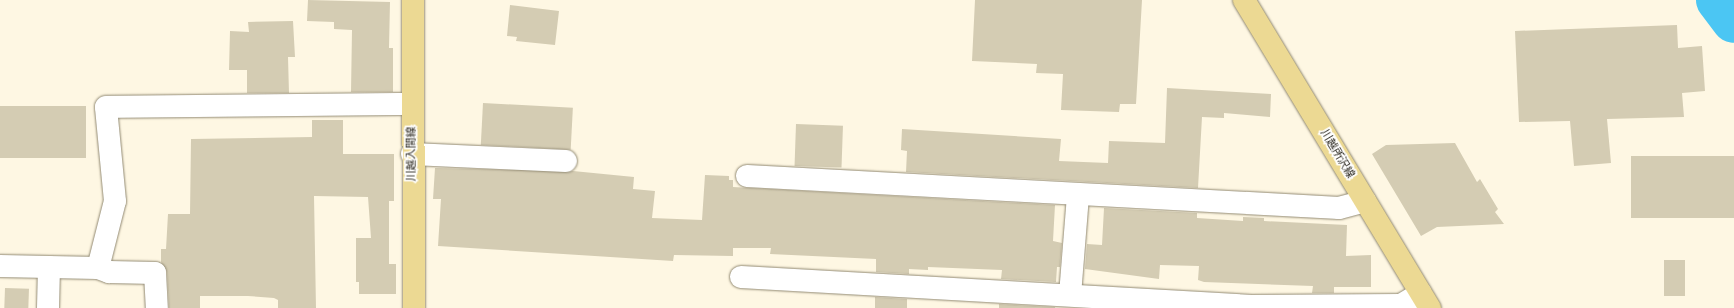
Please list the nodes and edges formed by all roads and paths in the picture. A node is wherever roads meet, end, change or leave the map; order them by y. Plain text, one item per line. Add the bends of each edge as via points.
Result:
1 (413, 0) edge
2 (1244, 0) edge
3 (412, 104) junction
4 (412, 154) junction
5 (566, 161) dead end
6 (747, 176) dead end
7 (1078, 196) junction
8 (1366, 201) junction
9 (0, 266) edge
10 (49, 267) junction
11 (98, 268) junction
12 (741, 277) dead end
13 (1070, 295) junction
14 (1426, 300) edge
15 (48, 308) edge
16 (157, 308) edge
17 (414, 308) edge

1 - 3 main road, 川越入間線
2 - 8 main road, 川越所沢線
3 - 4 main road, 川越入間線
3 - 11 street via 106,107 115,201
4 - 5 street
4 - 17 main road, 川越入間線
6 - 7 street
7 - 8 street via 1339,208
7 - 13 street
8 - 14 main road, 川越所沢線
9 - 10 street
10 - 11 street
10 - 15 street
11 - 16 street via 109,272 155,273
12 - 13 street
13 - 14 street via 1251,306 1401,305

